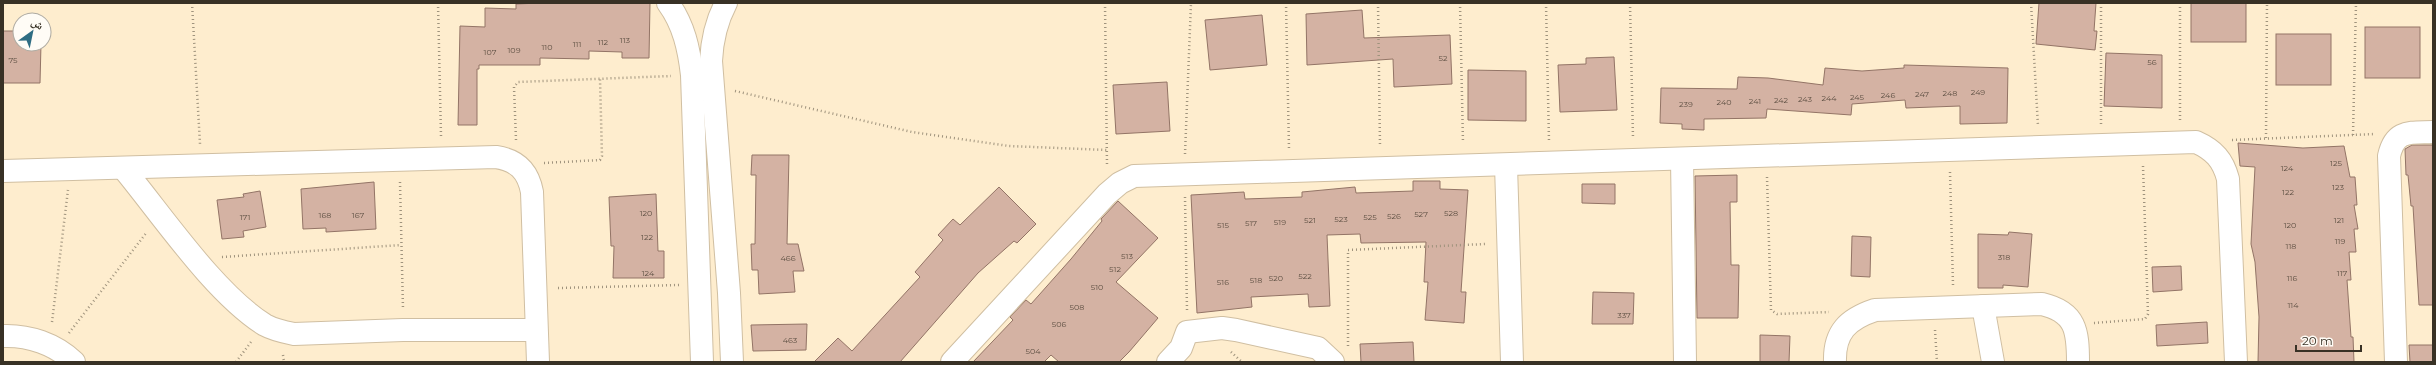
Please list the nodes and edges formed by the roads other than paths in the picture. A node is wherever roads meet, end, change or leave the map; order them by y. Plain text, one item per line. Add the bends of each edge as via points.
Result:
1 (668, 3) edge
2 (726, 3) edge
3 (2433, 132) edge
4 (1682, 159) junction
5 (1506, 165) junction
6 (123, 168) junction
7 (3, 171) edge
8 (1983, 306) junction
9 (536, 330) junction
10 (3, 336) edge
11 (1341, 358) edge
12 (74, 362) edge
13 (538, 362) edge
14 (702, 362) edge
15 (732, 362) edge
16 (952, 362) edge
17 (1168, 362) edge
18 (1512, 362) edge
19 (1685, 362) edge
20 (1835, 362) edge
21 (1993, 362) edge
22 (2078, 362) edge
23 (2236, 362) edge
24 (2396, 362) edge

1 - 14 street via 687,42 692,75
2 - 15 street via 717,21 712,40
3 - 24 street via 2406,133 2394,142 2389,156
4 - 5 street
4 - 19 street
4 - 23 street via 2142,143 2188,142 2208,147 2218,155 2228,180
5 - 16 street via 1134,176 1107,194
5 - 18 street
6 - 7 street
6 - 9 street via 196,259 244,308 265,325 282,332 294,334 403,330
6 - 9 street via 507,158 517,163 530,181 532,192
8 - 20 street via 1875,310 1856,316 1841,331 1834,351
8 - 21 street
8 - 22 street via 2042,304 2055,307 2066,314 2074,324 2078,337
9 - 13 street
10 - 12 street via 31,338 53,347
11 - 17 street via 1318,348 1222,328 1187,332 1182,348

